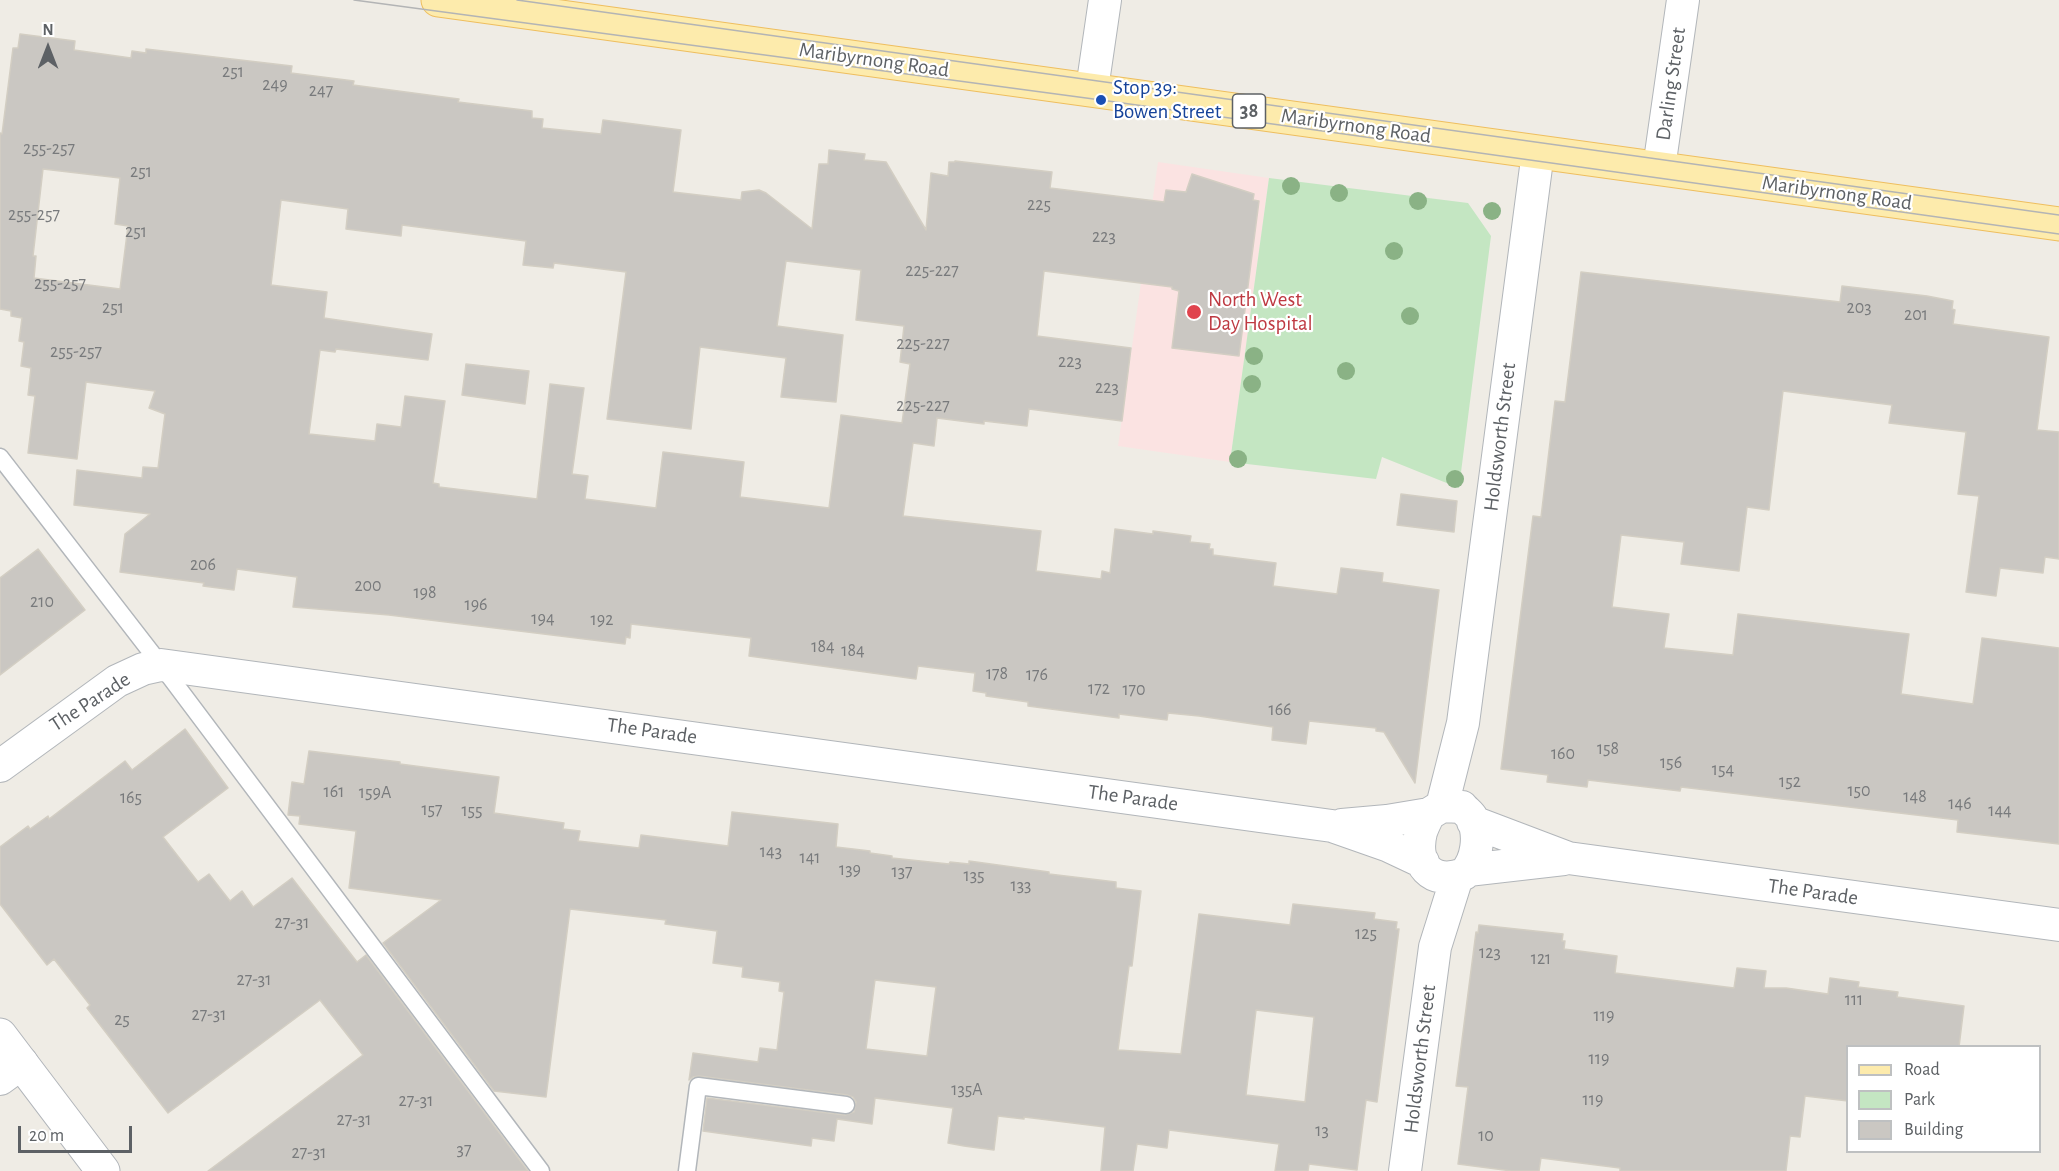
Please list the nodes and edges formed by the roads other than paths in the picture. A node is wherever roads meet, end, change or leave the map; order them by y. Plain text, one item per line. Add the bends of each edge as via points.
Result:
1 (438, 0) edge
2 (1105, 0) edge
3 (1683, 0) edge
4 (528, 6) edge
5 (1092, 89) junction
6 (1538, 152) junction
7 (1659, 168) junction
8 (2059, 224) edge
9 (0, 457) edge
10 (161, 665) junction
11 (0, 766) edge
12 (1452, 813) junction
13 (1332, 826) junction
14 (1568, 858) junction
15 (1444, 871) junction
16 (2059, 925) edge
17 (0, 1035) edge
18 (11, 1071) edge
19 (846, 1105) dead end
20 (103, 1171) edge
21 (541, 1171) edge
22 (687, 1171) edge
23 (1405, 1171) edge

1 - 4 main road, Maribyrnong Road / 38
2 - 5 street
3 - 7 street, Darling Street
4 - 5 main road, Maribyrnong Road / 38
5 - 6 main road, Maribyrnong Road / 38
6 - 7 main road, Maribyrnong Road / 38
6 - 12 street, Holdsworth Street
7 - 8 main road, Maribyrnong Road / 38
9 - 10 lane
10 - 11 street, The Parade via 117,681
10 - 13 street, The Parade
10 - 21 lane
12 - 13 street, The Parade
12 - 14 street, The Parade
12 - 15 street via 1421,832 1420,854
12 - 15 street via 1476,831 1477,846 1474,858
13 - 15 street, The Parade
14 - 15 street, The Parade
14 - 16 street, The Parade
15 - 23 street, Holdsworth Street
17 - 18 main road
18 - 20 main road
19 - 22 lane via 698,1086

